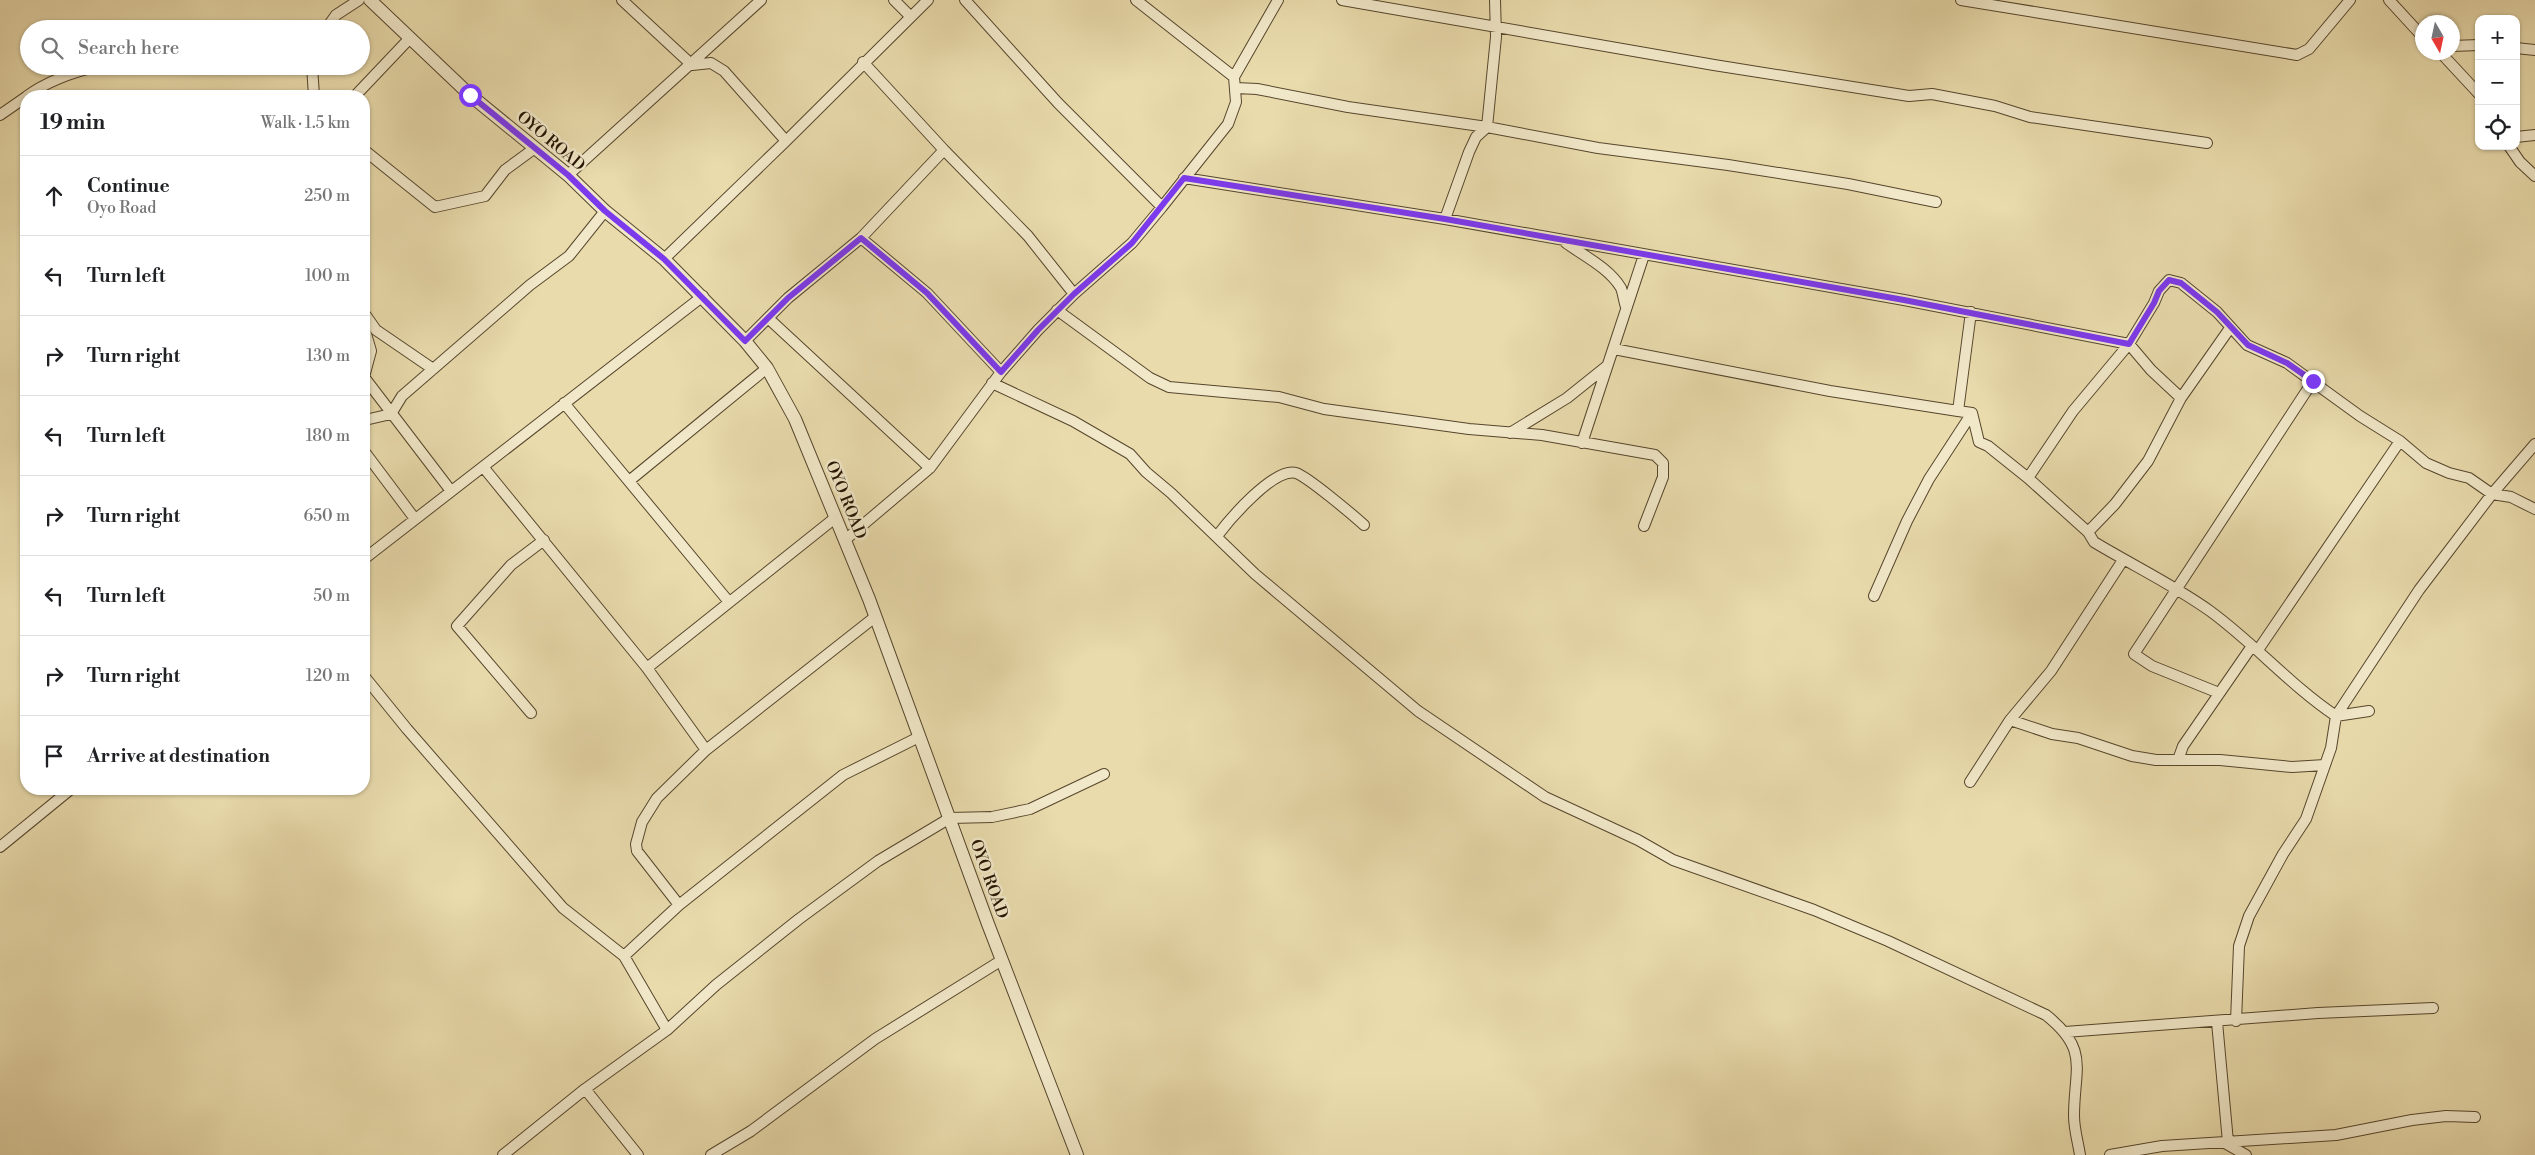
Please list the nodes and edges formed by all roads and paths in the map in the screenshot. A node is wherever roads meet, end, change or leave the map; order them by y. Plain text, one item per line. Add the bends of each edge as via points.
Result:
1 (359, 0) edge
2 (370, 0) edge
3 (622, 0) edge
4 (761, 0) edge
5 (894, 0) edge
6 (928, 0) edge
7 (966, 0) edge
8 (1136, 0) edge
9 (1278, 0) edge
10 (1342, 0) edge
11 (1495, 0) edge
12 (1961, 0) edge
13 (2350, 0) edge
14 (2389, 0) edge
15 (910, 16) junction
16 (332, 20) edge
17 (1494, 25) junction
18 (2415, 28) edge
19 (410, 38) junction
20 (2475, 45) edge
21 (2460, 46) edge
22 (2520, 48) edge
23 (2535, 50) edge
24 (2447, 60) edge
25 (863, 62) junction
26 (692, 65) junction
27 (67, 75) edge
28 (313, 75) edge
29 (1234, 77) junction
30 (1236, 88) junction
31 (35, 90) edge
32 (314, 90) edge
33 (361, 90) edge
34 (2475, 90) edge
35 (20, 100) edge
36 (0, 115) edge
37 (1487, 127) junction
38 (2535, 135) edge
39 (2520, 137) edge
40 (786, 141) junction
41 (2207, 143) dead end
42 (535, 148) junction
43 (944, 150) junction
44 (2512, 150) edge
45 (370, 155) edge
46 (568, 175) junction
47 (2535, 176) edge
48 (1184, 178) junction
49 (1936, 202) dead end
50 (1162, 207) junction
51 (605, 211) junction
52 (1445, 219) junction
53 (861, 238) junction
54 (1564, 241) junction
55 (1644, 255) junction
56 (664, 259) junction
57 (1074, 294) junction
58 (703, 296) junction
59 (1626, 307) junction
60 (1057, 310) junction
61 (1971, 312) junction
62 (768, 318) junction
63 (370, 322) edge
64 (2230, 328) junction
65 (745, 341) junction
66 (2129, 344) junction
67 (1614, 350) junction
68 (1608, 366) junction
69 (767, 368) junction
70 (433, 369) junction
71 (1001, 372) junction
72 (2313, 381) junction
73 (992, 383) junction
74 (370, 385) edge
75 (2181, 398) junction
76 (564, 403) junction
77 (1958, 411) junction
78 (1972, 413) junction
79 (391, 414) junction
80 (370, 419) edge
81 (1510, 434) junction
82 (2400, 441) junction
83 (1582, 443) junction
84 (2535, 444) edge
85 (370, 459) edge
86 (483, 467) junction
87 (930, 468) junction
88 (2028, 478) junction
89 (629, 481) junction
90 (450, 491) junction
91 (2492, 494) junction
92 (2535, 509) edge
93 (415, 518) junction
94 (835, 518) junction
95 (1364, 525) dead end
96 (1644, 526) dead end
97 (2088, 532) junction
98 (1217, 536) junction
99 (544, 540) junction
100 (845, 540) junction
101 (370, 554) edge
102 (2123, 560) junction
103 (2174, 590) junction
104 (1874, 596) dead end
105 (729, 602) junction
106 (875, 617) junction
107 (2255, 648) junction
108 (647, 668) junction
109 (370, 683) edge
110 (2219, 693) junction
111 (2369, 711) dead end
112 (531, 712) dead end
113 (2336, 716) junction
114 (2010, 720) junction
115 (919, 736) junction
116 (706, 750) junction
117 (2178, 760) junction
118 (2325, 765) junction
119 (1104, 774) dead end
120 (1970, 782) dead end
121 (64, 795) edge
122 (950, 818) junction
123 (0, 848) edge
124 (680, 905) junction
125 (624, 956) junction
126 (1002, 960) junction
127 (2433, 1008) dead end
128 (2236, 1021) junction
129 (2217, 1022) junction
130 (667, 1030) junction
131 (2065, 1032) junction
132 (585, 1089) junction
133 (2475, 1117) dead end
134 (2228, 1146) edge
135 (503, 1155) edge
136 (638, 1155) edge
137 (711, 1155) edge
138 (1077, 1155) edge
139 (2080, 1155) edge
140 (2110, 1155) edge
141 (2246, 1155) edge

1 - 16 street
2 - 19 street, OYO ROAD
3 - 26 street
4 - 26 street
5 - 15 street
6 - 15 street
7 - 50 street via 1058,103
8 - 29 street
9 - 29 street
10 - 17 street
11 - 17 street
12 - 13 street via 2297,56 2309,49
14 - 18 street
15 - 25 street
17 - 37 street via 1496,37
17 - 41 street via 1714,66 1909,96 1932,94 2030,116
19 - 33 street
19 - 42 street, OYO ROAD via 470,95
20 - 21 street
22 - 23 street
24 - 34 street
25 - 40 street
25 - 43 street
26 - 40 street via 711,63 724,71
26 - 46 street
27 - 31 street
28 - 32 street
29 - 30 street
30 - 37 street
30 - 48 street via 1236,102 1228,124
35 - 36 street
37 - 49 street via 1598,148 1848,184
37 - 52 street via 1476,137 1469,152
38 - 39 street
40 - 56 street
42 - 45 street via 505,170 485,196 435,207
42 - 46 street, OYO ROAD
43 - 53 street
43 - 57 street via 1028,236
44 - 47 street
46 - 51 street, OYO ROAD
48 - 50 street
48 - 52 street
50 - 57 street via 1132,243
51 - 56 street, OYO ROAD
51 - 70 street via 569,256 530,285
52 - 54 street
53 - 62 street
53 - 71 street via 927,293
54 - 55 street
54 - 59 street via 1598,263 1621,288
55 - 59 street
55 - 61 street
56 - 58 street, OYO ROAD
57 - 60 street
58 - 65 street, OYO ROAD
58 - 76 street
59 - 67 street
60 - 71 street
60 - 81 street via 1150,378 1169,387 1279,397 1324,409
61 - 66 street
61 - 77 street
62 - 65 street
62 - 87 street
63 - 70 street via 376,330
64 - 66 street via 2217,312 2181,283 2169,280 2159,291
64 - 72 street via 2248,345 2287,363
64 - 75 street
65 - 69 street, OYO ROAD
66 - 75 street
66 - 88 street via 2073,411
67 - 68 street
67 - 77 street via 1830,391
68 - 81 street via 1567,398
68 - 83 street
69 - 89 street
69 - 94 street, OYO ROAD via 795,419
70 - 79 street via 402,396
71 - 73 street
72 - 82 street
72 - 103 street
73 - 87 street
73 - 98 street via 1073,421 1130,454
74 - 79 street
75 - 97 street via 2148,461 2115,504
76 - 86 street
76 - 89 street
77 - 78 street
78 - 88 street via 1979,442
78 - 104 street via 1907,520
79 - 80 street
79 - 90 street
81 - 83 street via 1542,435
82 - 91 street via 2426,463 2469,478
82 - 107 street
83 - 96 street via 1655,455 1663,463 1663,477
84 - 91 street
85 - 93 street
86 - 90 street
86 - 99 street
87 - 100 street
88 - 97 street
89 - 105 street
90 - 93 street
91 - 92 street
91 - 113 street via 2419,590
93 - 101 street
94 - 100 street, OYO ROAD
94 - 105 street
95 - 98 street via 1295,472 1281,475 1253,496
97 - 102 street via 2094,542
98 - 131 street via 1295,609 1418,711 1545,797 1673,860 1814,910 1888,941 2046,1014
99 - 108 street
99 - 112 street via 511,565 457,626
100 - 106 street, OYO ROAD
102 - 103 street
102 - 114 street via 2051,671
103 - 107 street via 2209,610
103 - 110 street via 2134,654 2152,666
105 - 108 street
106 - 115 street, OYO ROAD
106 - 116 street
107 - 110 street
107 - 113 street via 2309,698
108 - 116 street
109 - 125 street via 563,908
110 - 117 street via 2183,746
111 - 113 street
113 - 118 street
114 - 117 street via 2132,756
114 - 120 street
115 - 122 street, OYO ROAD
115 - 124 street via 843,775
116 - 124 street via 657,798 642,822 636,844 637,851
117 - 118 street via 2220,760 2292,767
118 - 128 street via 2306,819 2249,916 2239,946
119 - 122 street via 1030,810 992,817
121 - 123 street
122 - 126 street, OYO ROAD
122 - 130 street via 878,861 799,918 716,985
124 - 125 street
125 - 130 street
126 - 137 street via 875,1039
126 - 138 street, OYO ROAD
127 - 128 street
128 - 129 street
129 - 131 street
129 - 134 street
130 - 132 street
131 - 139 street via 2076,1051 2078,1070 2074,1117
132 - 135 street
132 - 136 street
133 - 134 street via 2446,1116 2336,1135
134 - 140 street via 2162,1146
134 - 141 street

